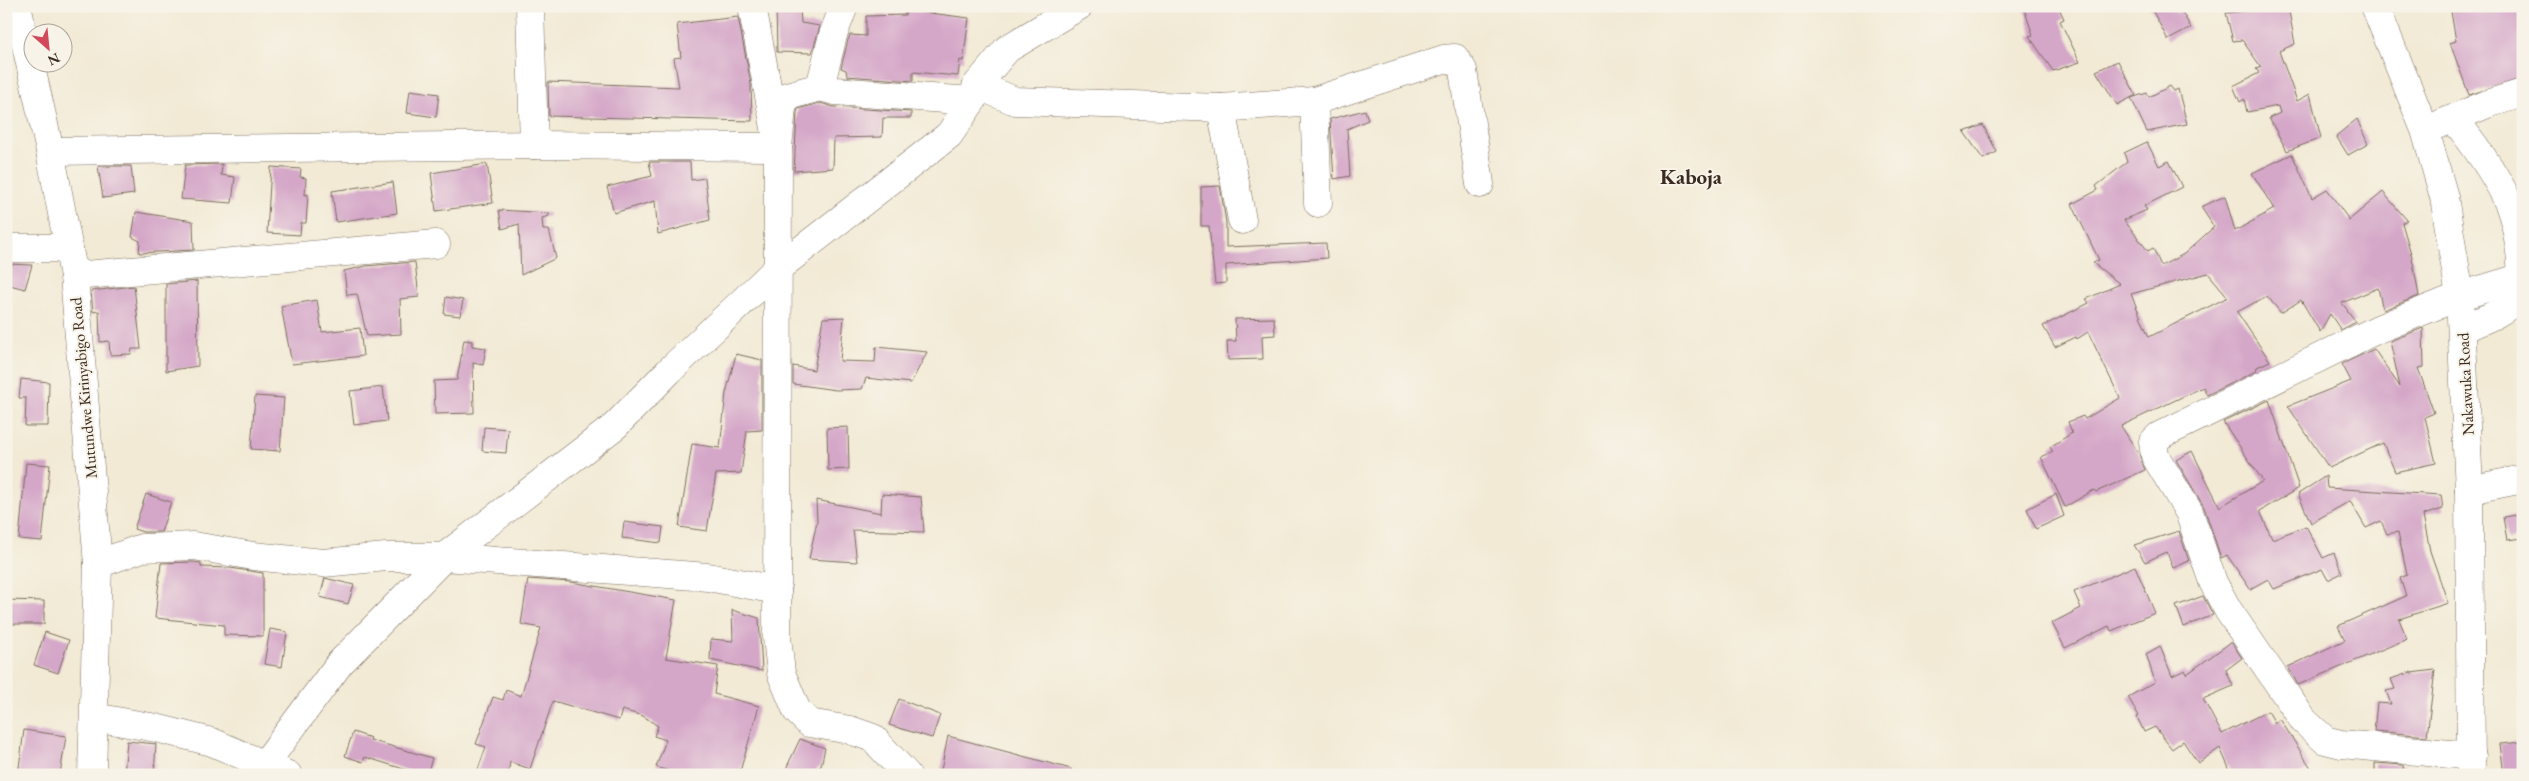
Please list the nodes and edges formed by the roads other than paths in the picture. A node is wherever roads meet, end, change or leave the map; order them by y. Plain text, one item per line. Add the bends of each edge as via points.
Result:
1 (17, 6) edge
2 (530, 6) edge
3 (752, 6) edge
4 (844, 6) edge
5 (1079, 6) edge
6 (2375, 6) edge
7 (820, 87) junction
8 (975, 93) junction
9 (2523, 93) edge
10 (1314, 101) junction
11 (1221, 108) junction
12 (2456, 120) junction
13 (2425, 130) junction
14 (534, 145) junction
15 (778, 147) junction
16 (50, 151) junction
17 (1480, 184) dead end
18 (1318, 203) dead end
19 (1242, 220) dead end
20 (436, 244) dead end
21 (6, 248) edge
22 (68, 248) junction
23 (778, 268) junction
24 (74, 276) junction
25 (2522, 277) edge
26 (2460, 296) junction
27 (2462, 328) junction
28 (2523, 479) edge
29 (2470, 490) junction
30 (444, 558) junction
31 (98, 564) junction
32 (777, 590) junction
33 (94, 717) junction
34 (2471, 765) edge
35 (269, 772) edge
36 (92, 775) edge
37 (907, 775) edge

1 - 16 street, Mutundwe Kirinyabigo Road
2 - 14 street
3 - 15 street
4 - 7 street
5 - 8 street via 1007,49
6 - 13 street, Nakawuka Road
7 - 8 street via 835,91
7 - 15 street via 787,96 782,108
8 - 11 street via 1015,101
8 - 23 street via 950,135
9 - 12 street via 2486,104
10 - 11 street
10 - 17 street via 1444,59 1456,58 1463,70
10 - 18 street
11 - 19 street
12 - 13 street
12 - 25 street via 2510,206
13 - 26 street, Nakawuka Road via 2444,197
14 - 15 street
14 - 16 street
15 - 23 street
16 - 22 street, Mutundwe Kirinyabigo Road
20 - 24 street
21 - 22 street
22 - 24 street, Mutundwe Kirinyabigo Road
23 - 30 street via 615,426
23 - 32 street
24 - 31 street, Mutundwe Kirinyabigo Road
25 - 26 street
25 - 27 street via 2516,299 2488,318
26 - 27 street, Nakawuka Road
26 - 34 street via 2378,329 2159,436 2153,442 2153,450 2189,512 2213,582 2228,610 2304,721 2315,732 2325,740
27 - 29 street, Nakawuka Road
28 - 29 street
29 - 34 street, Nakawuka Road
30 - 31 street via 386,557 323,563 194,546 142,548
30 - 32 street via 708,577
30 - 35 street via 340,663
31 - 33 street, Mutundwe Kirinyabigo Road
32 - 37 street via 781,674 797,711 809,723 850,730 872,738
33 - 35 street via 212,742
33 - 36 street, Mutundwe Kirinyabigo Road

